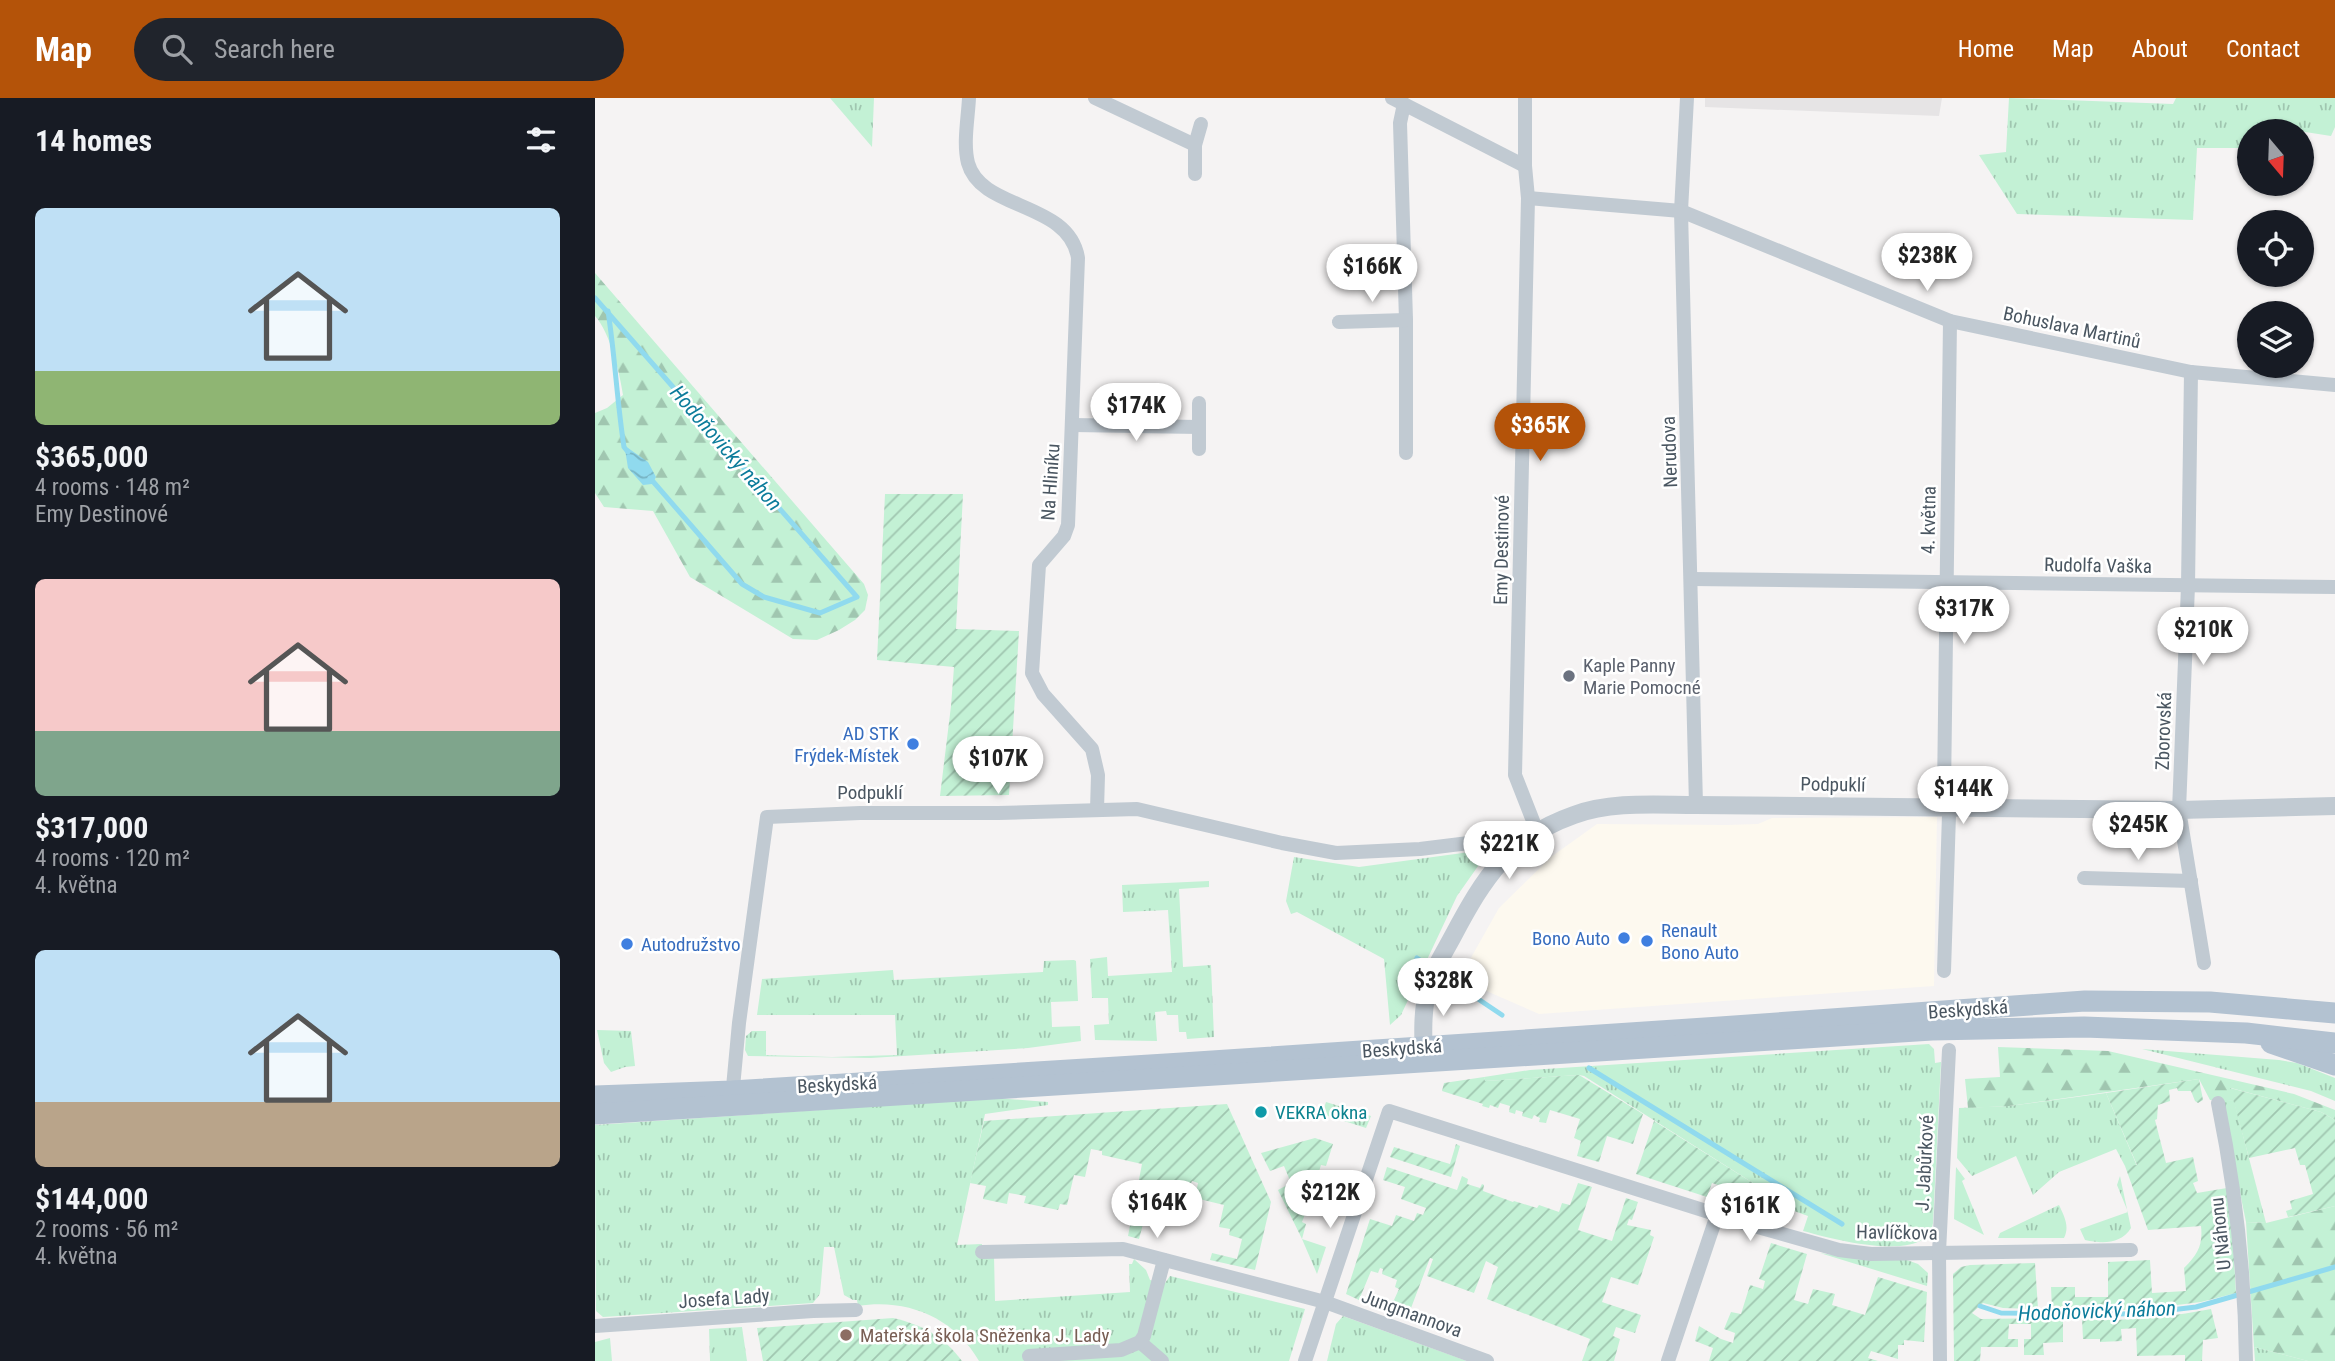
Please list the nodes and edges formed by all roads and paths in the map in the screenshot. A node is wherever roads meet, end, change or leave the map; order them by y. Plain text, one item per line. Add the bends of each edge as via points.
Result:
1 (969, 98) edge
2 (1095, 98) edge
3 (1525, 98) edge
4 (1687, 98) edge
5 (1398, 101) edge
6 (1201, 124) dead end
7 (1195, 145) junction
8 (1525, 166) junction
9 (1195, 174) dead end
10 (1528, 198) junction
11 (1681, 211) junction
12 (1406, 320) junction
13 (1950, 321) junction
14 (1339, 322) dead end
15 (2191, 372) junction
16 (2335, 385) edge
17 (1199, 403) dead end
18 (1073, 425) junction
19 (1199, 427) junction
20 (1199, 449) dead end
21 (1406, 453) dead end
22 (1692, 579) junction
23 (1947, 582) junction
24 (2188, 586) junction
25 (2335, 587) edge
26 (1696, 805) junction
27 (1947, 806) junction
28 (2335, 806) edge
29 (1097, 810) junction
30 (2179, 810) junction
31 (1537, 831) junction
32 (1509, 852) junction
33 (2084, 878) dead end
34 (2191, 881) junction
35 (2204, 963) dead end
36 (1944, 971) dead end
37 (2335, 1013) edge
38 (2246, 1033) junction
39 (2335, 1043) edge
40 (1949, 1050) dead end
41 (1424, 1055) junction
42 (2335, 1065) edge
43 (595, 1096) edge
44 (732, 1099) junction
45 (2218, 1104) dead end
46 (595, 1114) edge
47 (1717, 1215) junction
48 (2131, 1250) dead end
49 (982, 1252) dead end
50 (1939, 1252) junction
51 (1164, 1260) junction
52 (1325, 1302) junction
53 (856, 1310) dead end
54 (595, 1326) edge
55 (1140, 1342) junction
56 (1029, 1356) dead end
57 (1162, 1361) edge
58 (1305, 1361) edge
59 (1487, 1361) edge
60 (1668, 1361) edge
61 (1940, 1361) edge
62 (2246, 1361) edge

1 - 18 street, Na Hliníku via 966,149 977,180 1061,226 1076,247
2 - 7 street
3 - 8 street, Emy Destinové
4 - 11 street, Nerudova
5 - 8 street
5 - 12 street
6 - 7 street
7 - 9 street
8 - 10 street, Emy Destinové
10 - 11 street, Bohuslava Martinů
10 - 31 street, Emy Destinové via 1515,775
11 - 13 street, Bohuslava Martinů
11 - 22 street, Nerudova
12 - 14 street
12 - 21 street
13 - 15 street, Bohuslava Martinů
13 - 23 street, 4. května
15 - 16 street, Bohuslava Martinů
15 - 24 street, Zborovská
17 - 19 street
18 - 19 street
18 - 29 street, Na Hliníku via 1068,525 1039,565 1032,673 1043,694 1092,750 1098,775
19 - 20 street
22 - 23 street, Rudolfa Vaška
22 - 26 street, Nerudova
23 - 24 street, Rudolfa Vaška
23 - 27 street, 4. května
24 - 25 street, Rudolfa Vaška
24 - 30 street, Zborovská
26 - 27 street, Podpuklí
26 - 31 street, Podpuklí via 1608,807
27 - 30 street, Podpuklí
27 - 36 street, 4. května
28 - 30 street, Podpuklí
29 - 32 street, Podpuklí via 1137,809 1336,853 1485,841
29 - 44 street, Podpuklí via 767,817
30 - 34 street, Zborovská
31 - 32 street, Podpuklí
32 - 41 street, Podpuklí via 1470,904 1428,988
33 - 34 street
34 - 35 street, Zborovská
37 - 41 main road, Beskydská via 2210,1002 2085,1001
38 - 39 main road, Beskydská
38 - 41 main road, Beskydská via 2084,1027 1932,1030
38 - 42 main road
40 - 50 street, J. Jabůrkové
41 - 44 main road, Beskydská
43 - 44 main road, Beskydská
44 - 46 main road, Beskydská
45 - 62 street, U Náhonu via 2235,1192
47 - 50 street, Havlíčkova via 1839,1250
47 - 52 street, Havlíčkova via 1389,1111
47 - 60 street
48 - 50 street, Havlíčkova
49 - 51 street, Jungmannova via 1123,1249
50 - 61 street, J. Jabůrkové
51 - 52 street, Jungmannova
51 - 55 street
52 - 58 street
52 - 59 street, Jungmannova
53 - 54 street, Josefa Lady
55 - 56 street via 1121,1350
55 - 57 street

